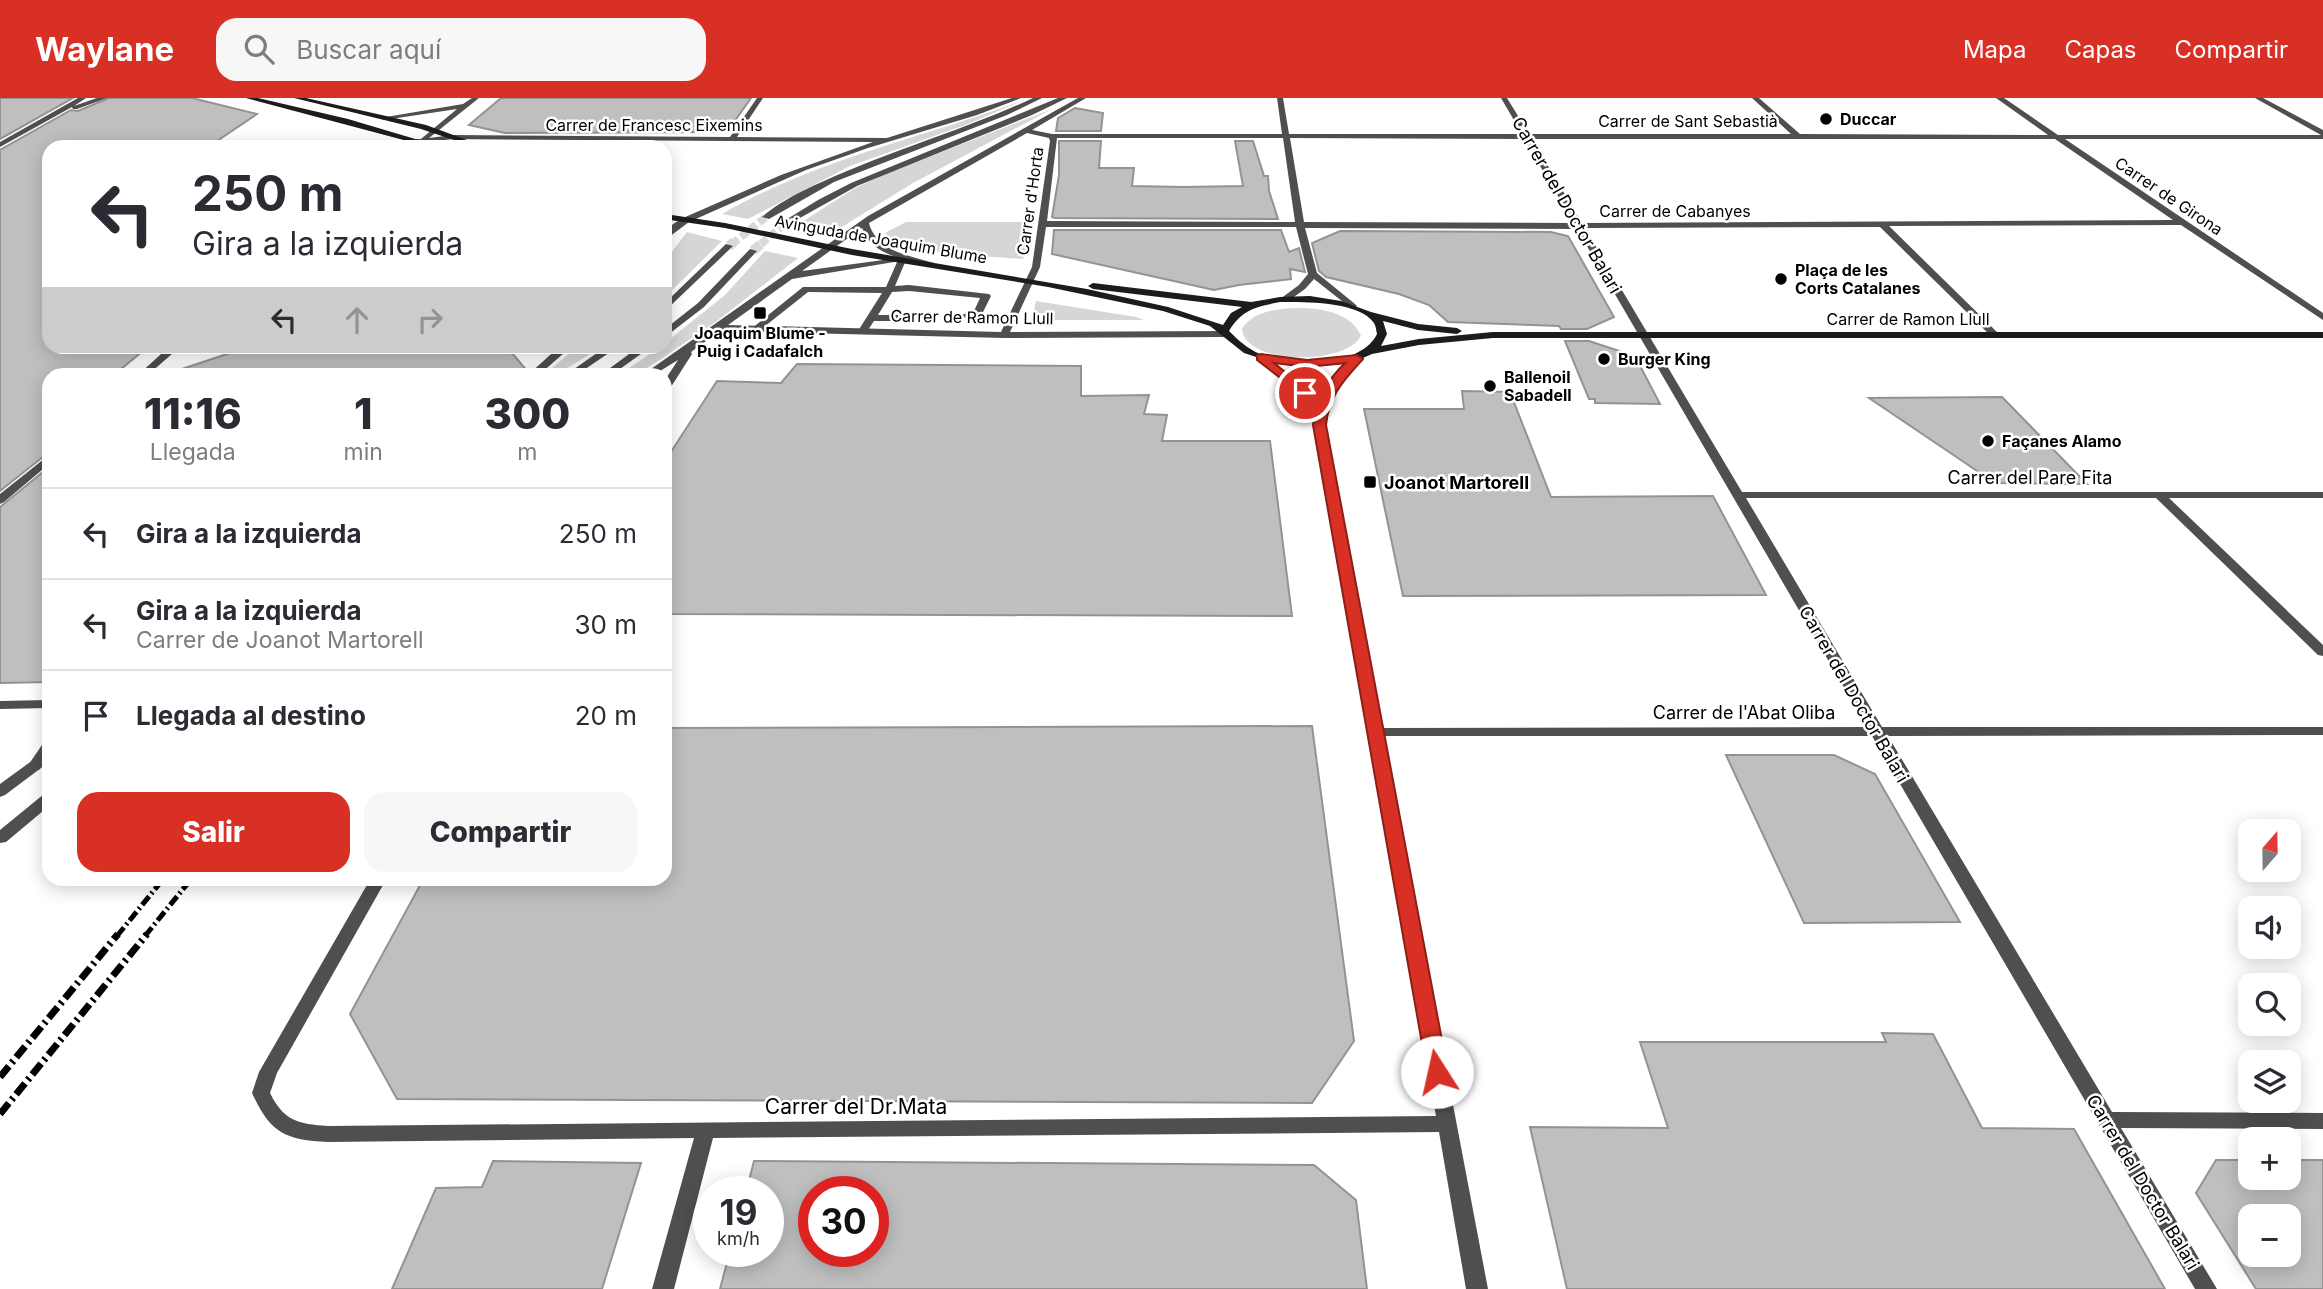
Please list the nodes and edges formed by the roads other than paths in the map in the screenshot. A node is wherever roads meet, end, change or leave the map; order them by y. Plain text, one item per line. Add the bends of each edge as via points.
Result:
1 (83, 98) edge
2 (104, 98) edge
3 (113, 98) edge
4 (249, 98) edge
5 (297, 98) edge
6 (476, 98) edge
7 (760, 98) edge
8 (1018, 98) edge
9 (1039, 98) edge
10 (1064, 98) edge
11 (1083, 98) edge
12 (1280, 98) edge
13 (1504, 98) edge
14 (1755, 98) edge
15 (1999, 98) edge
16 (2258, 98) edge
17 (466, 106) junction
18 (78, 107) junction
19 (58, 115) junction
20 (384, 118) junction
21 (1023, 130) junction
22 (436, 131) junction
23 (1527, 134) junction
24 (1286, 135) junction
25 (2323, 135) edge
26 (1797, 136) junction
27 (453, 137) junction
28 (2055, 137) junction
29 (732, 139) junction
30 (1053, 139) junction
31 (415, 140) edge
32 (421, 140) edge
33 (428, 140) edge
34 (462, 140) edge
35 (889, 140) junction
36 (0, 145) edge
37 (672, 209) edge
38 (672, 217) edge
39 (765, 217) tunnel mouth
40 (690, 218) junction
41 (788, 221) tunnel mouth
42 (865, 222) junction
43 (2182, 222) junction
44 (1042, 224) junction
45 (1882, 224) junction
46 (1300, 226) junction
47 (1578, 226) junction
48 (672, 228) edge
49 (729, 246) tunnel mouth
50 (826, 248) junction
51 (753, 251) tunnel mouth
52 (902, 260) junction
53 (931, 265) junction
54 (1313, 274) junction
55 (787, 277) junction
56 (1029, 280) junction
57 (1049, 283) junction
58 (890, 288) junction
59 (1285, 299) junction
60 (672, 301) edge
61 (1252, 305) junction
62 (1352, 306) junction
63 (1367, 314) junction
64 (966, 315) dead end
65 (2323, 317) edge
66 (871, 318) junction
67 (928, 318) dead end
68 (672, 328) edge
69 (718, 328) junction
70 (756, 328) junction
71 (863, 331) junction
72 (1224, 332) junction
73 (1004, 335) junction
74 (1493, 335) junction
75 (1644, 335) junction
76 (1995, 335) junction
77 (2323, 335) edge
78 (690, 348) junction
79 (1371, 351) junction
80 (167, 354) edge
81 (558, 354) edge
82 (602, 354) edge
83 (636, 354) edge
84 (1261, 358) junction
85 (1357, 359) junction
86 (151, 368) edge
87 (541, 368) edge
88 (581, 368) edge
89 (616, 368) edge
90 (658, 368) edge
91 (672, 377) edge
92 (1320, 425) junction
93 (42, 464) edge
94 (1737, 495) junction
95 (2159, 495) junction
96 (2323, 495) edge
97 (0, 500) edge
98 (2323, 652) edge
99 (42, 704) edge
100 (0, 705) edge
101 (1875, 731) junction
102 (2323, 731) edge
103 (1376, 732) junction
104 (42, 755) edge
105 (42, 760) edge
106 (33, 767) junction
107 (0, 792) edge
108 (42, 804) edge
109 (0, 838) edge
110 (374, 886) edge
111 (2106, 1120) junction
112 (2323, 1121) edge
113 (1447, 1124) junction
114 (706, 1130) junction
115 (663, 1289) edge
116 (1477, 1289) edge
117 (2206, 1289) edge

1 - 19 street
2 - 18 street
3 - 18 street
4 - 31 main road
5 - 20 main road
6 - 17 street
7 - 29 street
8 - 35 street
9 - 39 street via 851,171
10 - 41 street via 861,179
11 - 21 street
12 - 24 street
13 - 23 street, Carrer del Doctor Balari
14 - 26 street
15 - 28 street, Carrer de Girona
16 - 25 street
17 - 20 street
17 - 22 street
18 - 19 street
19 - 36 street
20 - 22 main road
21 - 30 street, Carrer d'Horta
21 - 42 street
22 - 27 main road
22 - 32 street
23 - 24 street, Carrer de Sant Sebastià
23 - 26 street, Carrer de Sant Sebastià
23 - 47 street, Carrer del Doctor Balari
24 - 30 street, Carrer de Sant Sebastià
24 - 46 street
25 - 28 street, Carrer de Sant Sebastià
26 - 28 street, Carrer de Sant Sebastià
27 - 29 street, Carrer de Francesc Eixemins
27 - 33 street, Carrer de Francesc Eixemins
27 - 34 main road
28 - 43 street, Carrer de Girona
29 - 35 street, Carrer de Francesc Eixemins
30 - 44 street, Carrer d'Horta
35 - 40 street via 804,168
37 - 40 main road, Avinguda de Joaquim Blume
38 - 40 main road, Avinguda de Joaquim Blume
40 - 48 street
40 - 50 main road, Avinguda de Joaquim Blume
42 - 50 street
42 - 53 street via 869,238 880,246
43 - 45 street, Carrer de Cabanyes
43 - 65 street, Carrer de Girona
44 - 46 street, Carrer de Cabanyes
44 - 56 street, Carrer d'Horta via 1036,267
45 - 47 street, Carrer de Cabanyes
45 - 76 street
46 - 47 street, Carrer de Cabanyes
46 - 54 street
47 - 75 street, Carrer del Doctor Balari
49 - 60 street
50 - 52 main road, Avinguda de Joaquim Blume
50 - 55 street
51 - 68 street
52 - 53 main road, Avinguda de Joaquim Blume
52 - 55 street
52 - 58 street
53 - 56 main road, Avinguda de Joaquim Blume
54 - 59 street
54 - 62 street
55 - 69 street
56 - 57 main road, Avinguda de Joaquim Blume
56 - 73 street, Carrer d'Horta
57 - 61 main road
57 - 72 main road via 1164,309
58 - 64 street via 986,296 978,314
58 - 66 street
58 - 70 street via 806,289
59 - 61 main road
59 - 62 main road
61 - 72 main road via 1233,315
62 - 63 main road
63 - 74 main road via 1419,327
63 - 79 main road via 1382,328
66 - 67 street
66 - 71 street
69 - 70 street, Carrer de Ramon Llull
69 - 78 street
70 - 71 street, Carrer de Ramon Llull
71 - 73 street, Carrer de Ramon Llull
72 - 73 street, Carrer de Ramon Llull
72 - 84 main road via 1238,347
74 - 75 main road, Carrer de Ramon Llull
74 - 79 main road
75 - 76 main road, Carrer de Ramon Llull
75 - 94 street, Carrer del Doctor Balari
76 - 77 main road, Carrer de Ramon Llull
78 - 90 street
78 - 91 street
79 - 85 main road
80 - 86 street
81 - 87 street
82 - 88 street
83 - 89 street
84 - 85 main road via 1307,364
84 - 92 street via 1305,393
85 - 92 street via 1329,392
92 - 103 street
93 - 97 street
94 - 95 street, Carrer del Pare Fita
94 - 101 street, Carrer del Doctor Balari
95 - 96 street, Carrer del Pare Fita
95 - 98 street
99 - 100 street
101 - 102 street, Carrer de l'Abat Oliba
101 - 103 street, Carrer de l'Abat Oliba
101 - 111 street, Carrer del Doctor Balari
103 - 113 street
104 - 106 street
105 - 106 street
106 - 107 street
108 - 109 street
110 - 114 street, Carrer del Dr.Mata via 268,1072 261,1093 271,1114 287,1128 315,1133
111 - 112 street
111 - 117 street, Carrer del Doctor Balari
113 - 114 street, Carrer del Dr.Mata
113 - 116 street
114 - 115 street

